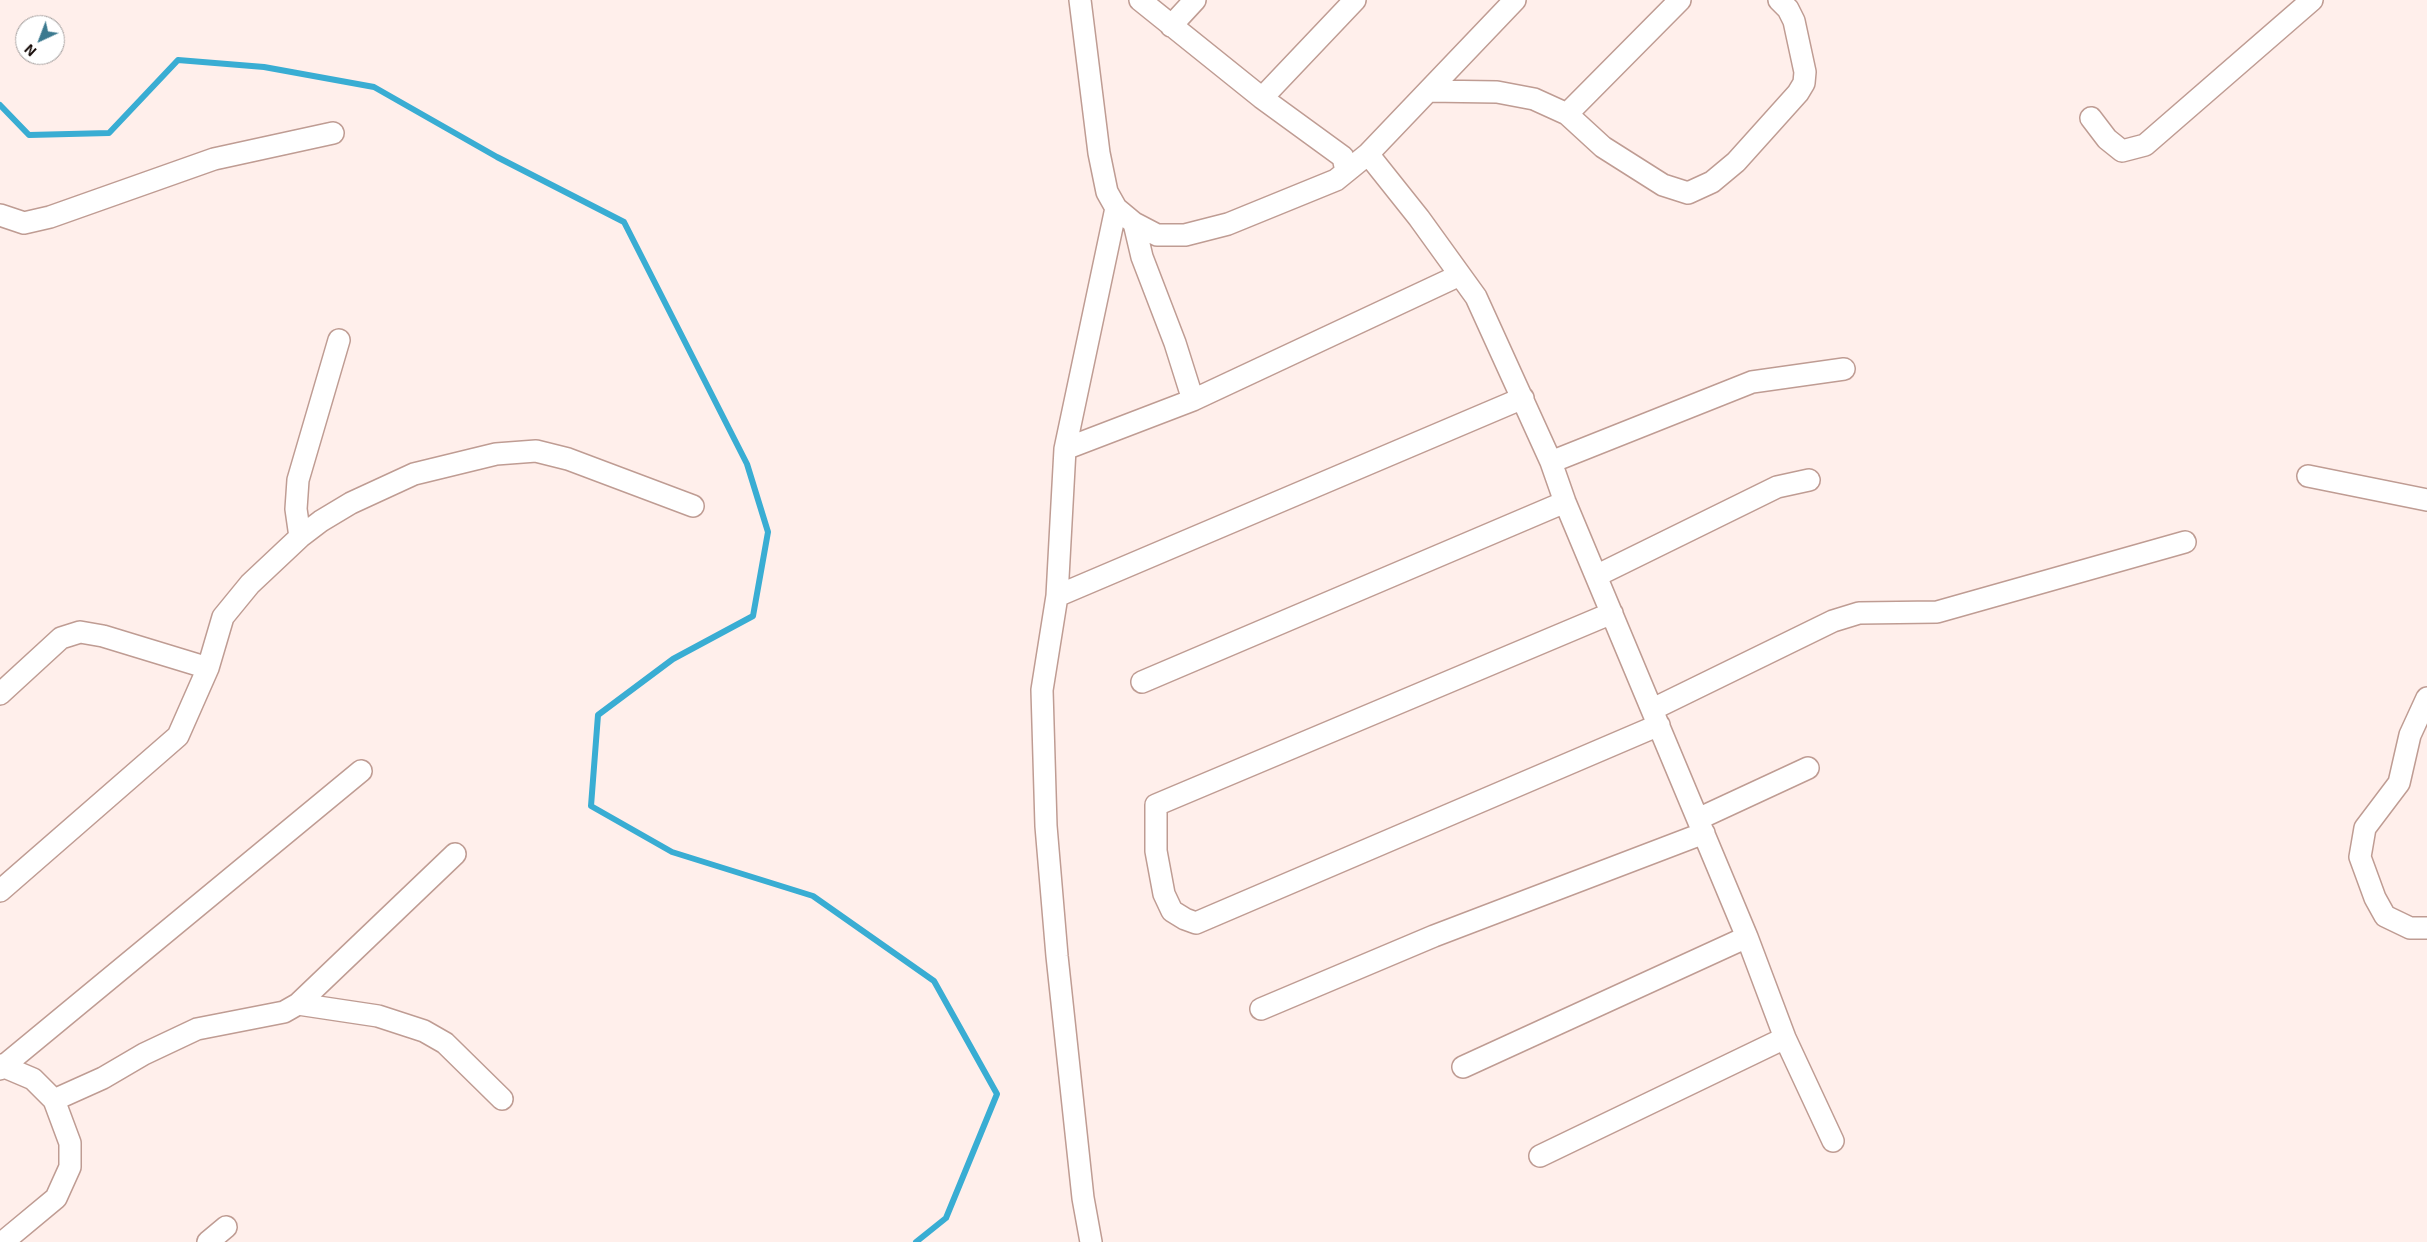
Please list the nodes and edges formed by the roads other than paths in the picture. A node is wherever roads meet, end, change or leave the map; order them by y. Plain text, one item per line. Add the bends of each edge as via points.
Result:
1 (1080, 0) edge
2 (1140, 0) edge
3 (1195, 0) edge
4 (1355, 0) edge
5 (1514, 0) edge
6 (1680, 0) edge
7 (1779, 0) edge
8 (2312, 0) edge
9 (1171, 26) junction
10 (1428, 92) junction
11 (1262, 98) junction
12 (1567, 114) junction
13 (2091, 118) dead end
14 (333, 133) dead end
15 (1368, 154) junction
16 (1346, 172) junction
17 (1116, 208) junction
18 (0, 215) edge
19 (1134, 223) junction
20 (1460, 275) junction
21 (339, 340) dead end
22 (1844, 369) dead end
23 (1523, 398) junction
24 (1193, 400) junction
25 (1065, 449) junction
26 (1551, 462) junction
27 (2308, 476) dead end
28 (1809, 480) dead end
29 (2427, 500) edge
30 (1565, 502) junction
31 (693, 506) dead end
32 (300, 537) junction
33 (2186, 542) dead end
34 (1596, 576) junction
35 (1057, 596) junction
36 (1612, 614) junction
37 (208, 668) junction
38 (1142, 682) dead end
39 (0, 694) edge
40 (2427, 698) edge
41 (1656, 717) junction
42 (2418, 736) edge
43 (1808, 768) dead end
44 (361, 771) dead end
45 (1701, 826) junction
46 (455, 854) dead end
47 (0, 891) edge
48 (2427, 928) edge
49 (1747, 936) junction
50 (298, 1004) junction
51 (1261, 1009) dead end
52 (1785, 1038) junction
53 (2, 1066) edge
54 (1463, 1067) dead end
55 (502, 1098) dead end
56 (54, 1100) junction
57 (1832, 1141) dead end
58 (1540, 1156) dead end
59 (226, 1227) dead end
60 (3, 1242) edge
61 (208, 1242) edge
62 (1091, 1242) edge

1 - 17 street via 1099,153 1107,192
2 - 9 street
3 - 9 street
4 - 11 street
5 - 10 street
6 - 12 street
7 - 12 street via 1794,21 1805,72 1804,82 1798,93 1736,162 1712,182 1688,193 1663,185 1603,147
8 - 13 street via 2145,145 2122,151 2106,139
9 - 11 street
10 - 12 street via 1496,92 1534,99
10 - 15 street
11 - 16 street via 1343,157
14 - 18 street via 214,159 50,217 24,223
15 - 16 street
15 - 20 street
16 - 19 street via 1336,180 1228,224 1184,235 1158,235
17 - 19 street
17 - 25 street
19 - 24 street via 1142,257
20 - 23 street via 1476,297
20 - 24 street
21 - 32 street via 298,480 296,509
22 - 26 street via 1752,382
23 - 26 street
23 - 35 street
24 - 25 street
25 - 35 street
26 - 30 street
27 - 29 street
28 - 34 street via 1777,487
30 - 34 street
30 - 38 street
31 - 32 street via 568,459 536,451 496,454 414,474 351,503
32 - 37 street via 250,584 223,617
33 - 41 street via 1937,612 1859,613
34 - 36 street
35 - 62 street via 1042,690 1046,826 1082,1189
36 - 41 street
36 - 41 street via 1156,805 1156,850 1164,894 1172,911 1196,923
37 - 39 street via 80,632 62,638
37 - 47 street via 178,736
40 - 42 street
41 - 45 street
42 - 48 street via 2398,783 2365,828 2360,857 2374,898 2385,916 2410,928
43 - 45 street
44 - 53 street
45 - 49 street
45 - 51 street
46 - 50 street
49 - 52 street
49 - 54 street
50 - 55 street via 378,1016 424,1031 445,1043
50 - 56 street via 284,1012 197,1029
52 - 57 street
52 - 58 street
53 - 56 street via 33,1079
56 - 60 street via 70,1143 70,1167 56,1198
59 - 61 street

